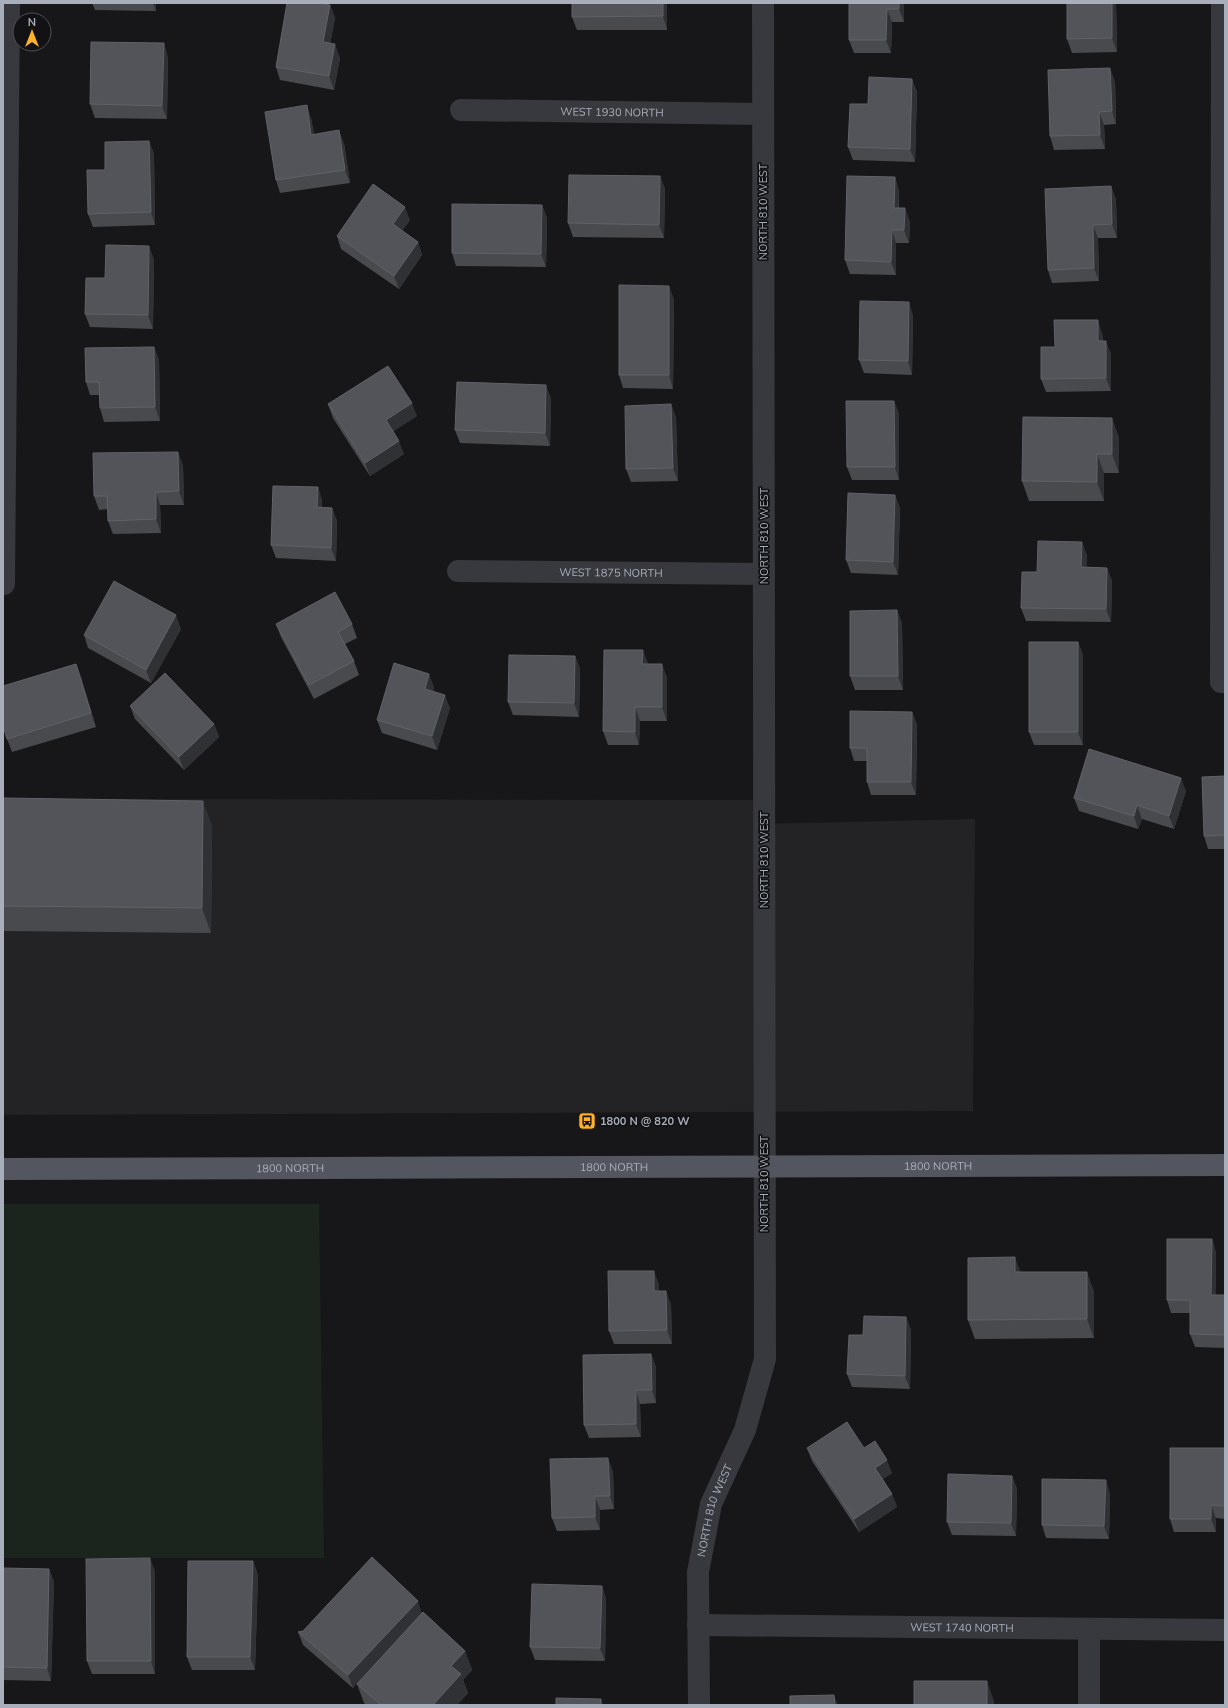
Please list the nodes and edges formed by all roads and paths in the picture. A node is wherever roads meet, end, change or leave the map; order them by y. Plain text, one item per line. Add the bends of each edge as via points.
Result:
1 (9, 3) edge
2 (763, 3) edge
3 (1222, 3) edge
4 (461, 110) dead end
5 (763, 114) junction
6 (1223, 279) edge
7 (458, 571) dead end
8 (764, 574) junction
9 (4, 584) edge
10 (1223, 682) edge
11 (1225, 1165) edge
12 (764, 1166) junction
13 (3, 1169) edge
14 (698, 1625) junction
15 (1089, 1630) junction
16 (1225, 1630) edge
17 (699, 1705) edge
18 (1089, 1705) edge

1 - 9 street
2 - 5 street, NORTH 810 WEST
3 - 6 street
4 - 5 street, WEST 1930 NORTH
5 - 8 street, NORTH 810 WEST
6 - 10 street
7 - 8 street, WEST 1875 NORTH
8 - 12 street, NORTH 810 WEST
11 - 12 main road, 1800 NORTH
12 - 13 main road, 1800 NORTH
12 - 14 street, NORTH 810 WEST via 764,1359 746,1430 711,1504 698,1572
14 - 15 street, WEST 1740 NORTH
14 - 17 street, NORTH 810 WEST
15 - 16 street, WEST 1740 NORTH
15 - 18 street

